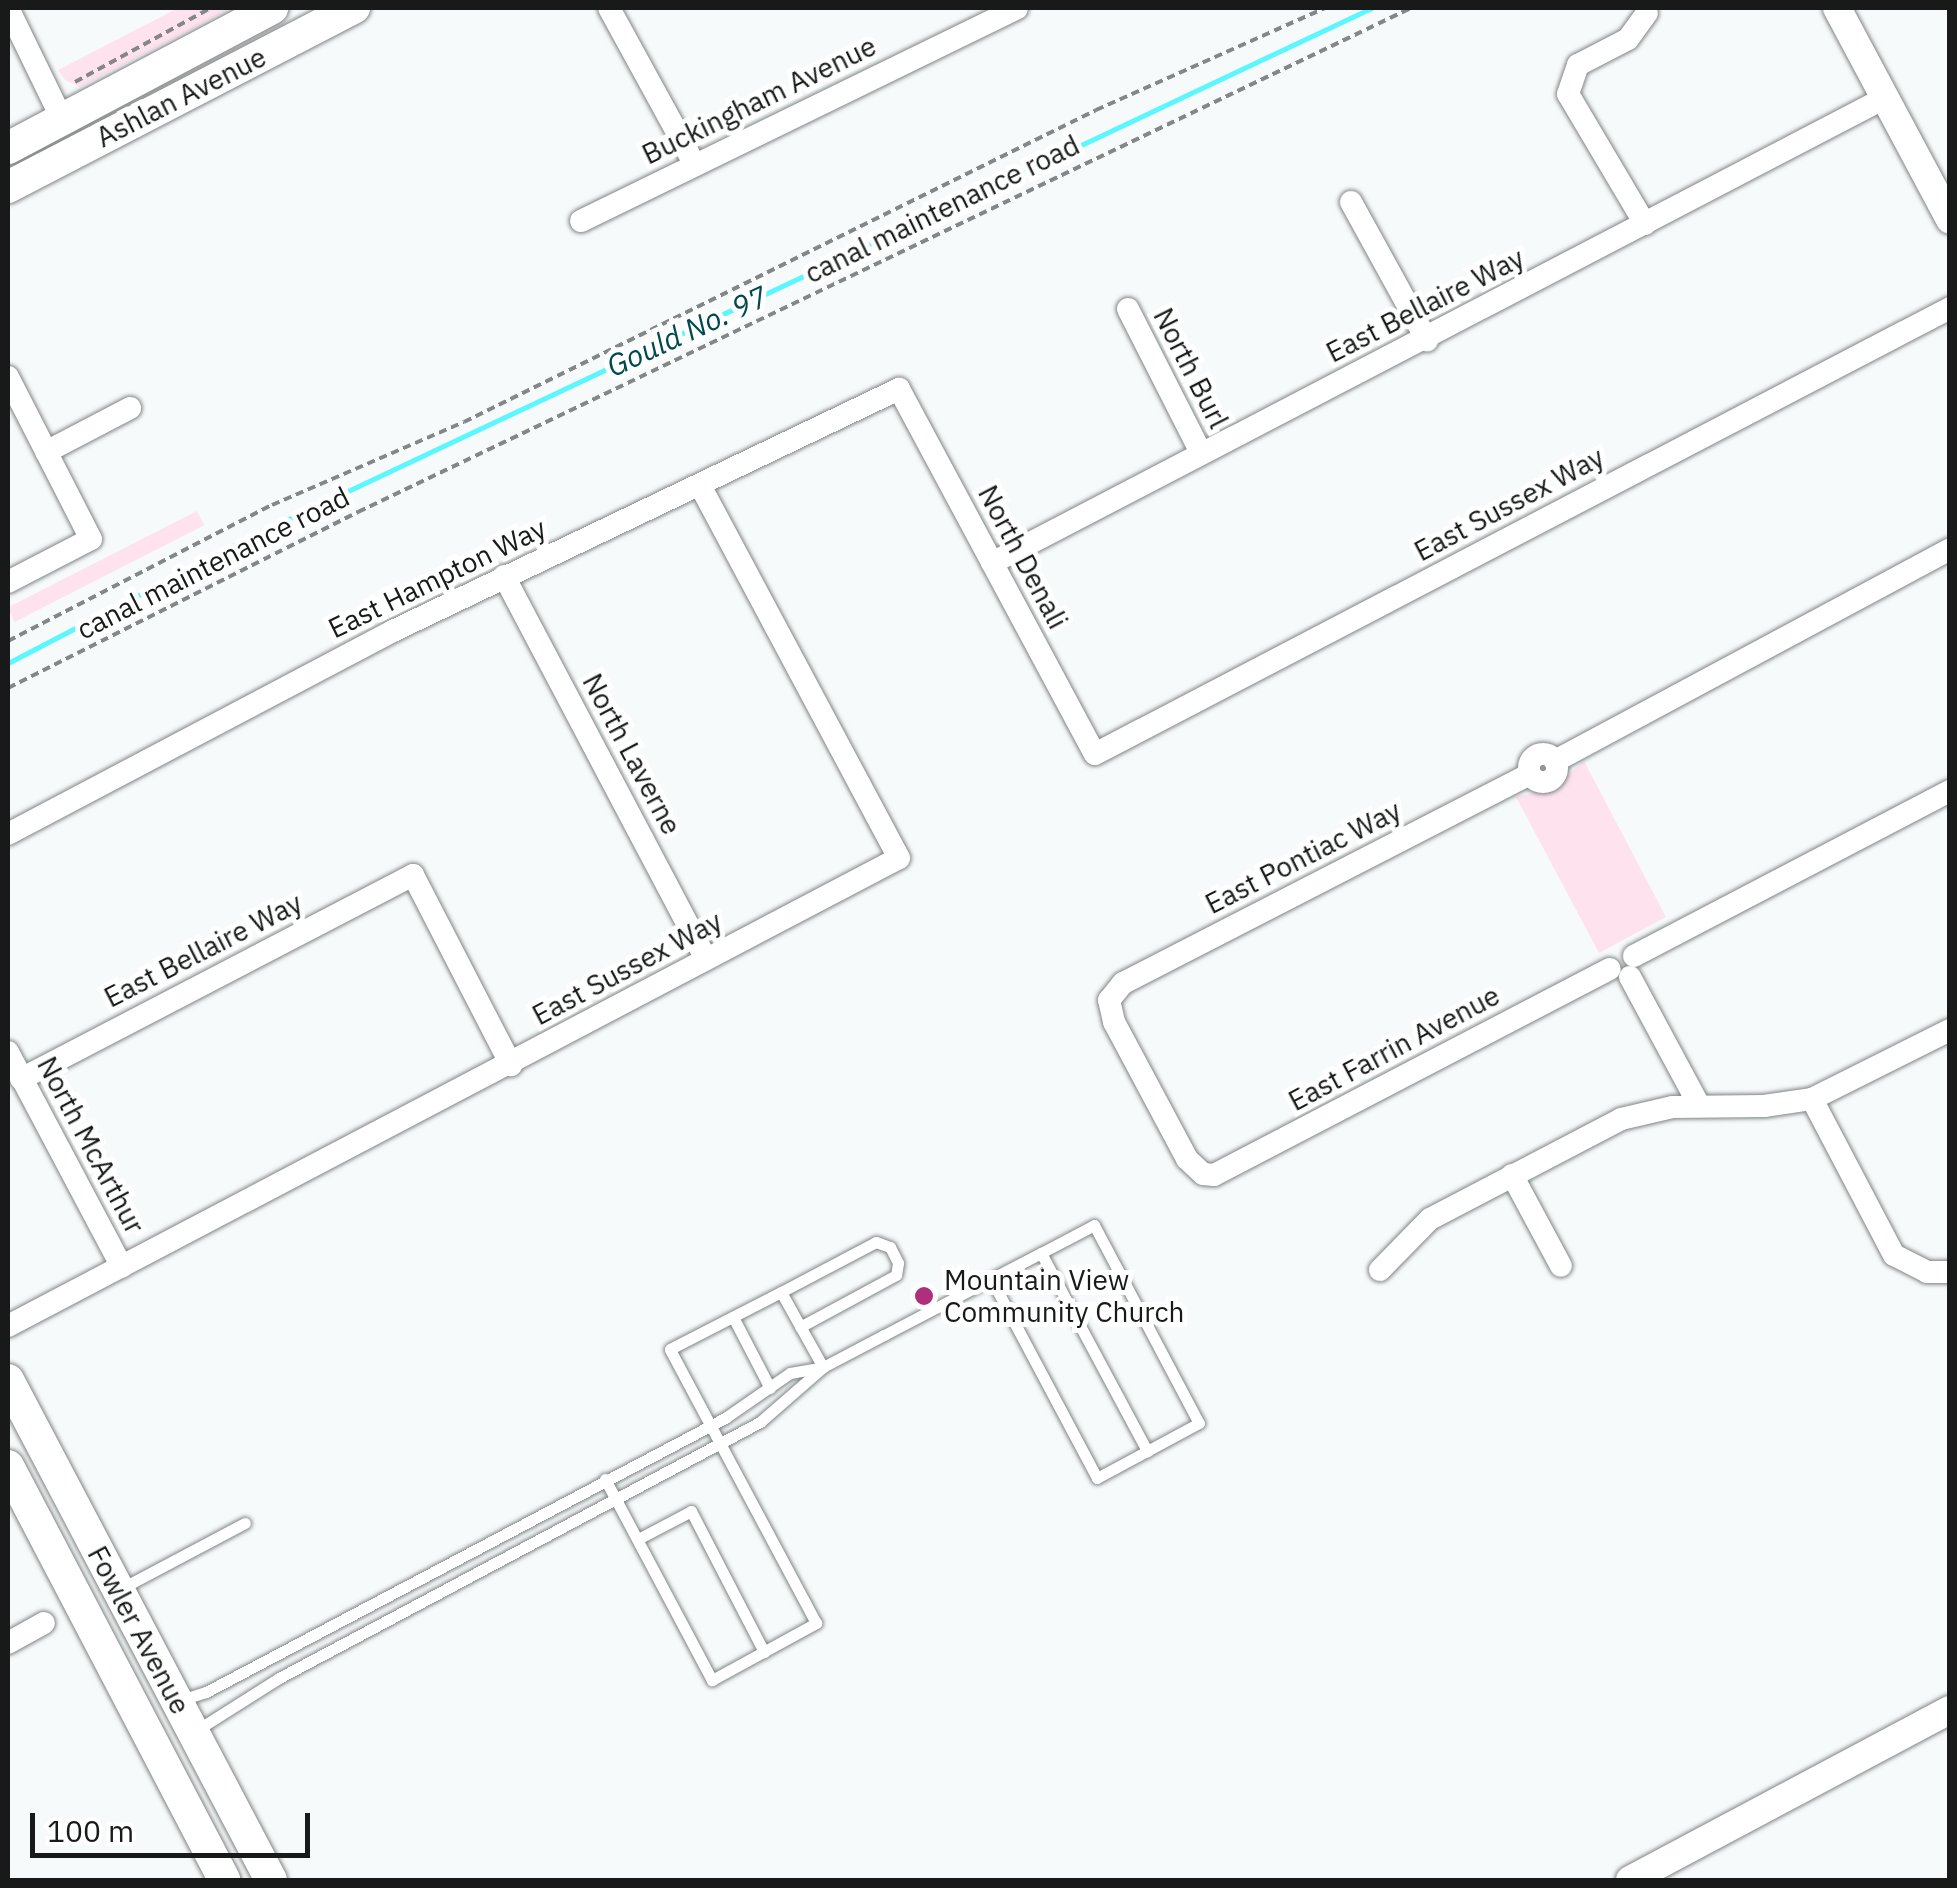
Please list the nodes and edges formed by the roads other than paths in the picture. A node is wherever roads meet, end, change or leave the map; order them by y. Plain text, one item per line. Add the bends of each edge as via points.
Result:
1 (8, 8) edge
2 (272, 8) edge
3 (354, 8) edge
4 (609, 8) edge
5 (1017, 8) edge
6 (1837, 8) edge
7 (1647, 13) dead end
8 (1885, 98) junction
9 (56, 108) junction
10 (8, 148) edge
11 (78, 150) junction
12 (695, 165) junction
13 (8, 187) edge
14 (1351, 202) dead end
15 (1950, 220) edge
16 (581, 221) dead end
17 (1645, 224) junction
18 (1950, 308) edge
19 (1128, 309) dead end
20 (1426, 340) junction
21 (8, 377) edge
22 (899, 389) joint
23 (130, 408) dead end
24 (46, 452) junction
25 (1200, 454) junction
26 (700, 485) junction
27 (1950, 549) edge
28 (992, 563) junction
29 (504, 576) junction
30 (8, 582) edge
31 (1096, 754) joint
32 (1950, 791) edge
33 (8, 834) edge
34 (706, 959) junction
35 (1625, 967) junction
36 (1950, 1030) edge
37 (8, 1052) edge
38 (511, 1065) junction
39 (21, 1079) junction
40 (1812, 1099) junction
41 (1699, 1105) junction
42 (1203, 1174) joint
43 (1512, 1174) junction
44 (1041, 1253) junction
45 (1560, 1266) dead end
46 (122, 1267) junction
47 (1380, 1270) dead end
48 (1950, 1272) edge
49 (991, 1279) junction
50 (782, 1292) junction
51 (732, 1317) junction
52 (8, 1326) edge
53 (800, 1327) junction
54 (823, 1368) junction
55 (8, 1380) edge
56 (770, 1388) junction
57 (710, 1425) junction
58 (719, 1443) junction
59 (1147, 1452) junction
60 (8, 1466) edge
61 (604, 1478) junction
62 (616, 1498) junction
63 (245, 1524) dead end
64 (43, 1533) junction
65 (638, 1539) junction
66 (433, 1571) junction
67 (118, 1590) junction
68 (445, 1591) junction
69 (44, 1623) dead end
70 (8, 1643) edge
71 (764, 1652) junction
72 (178, 1701) junction
73 (1950, 1710) edge
74 (193, 1732) junction
75 (224, 1880) edge
76 (271, 1880) edge
77 (1630, 1880) edge

1 - 9 street
2 - 9 main road, Ashlan Avenue
3 - 11 main road, Ashlan Avenue
4 - 12 street
5 - 12 street, Buckingham Avenue
6 - 8 street
7 - 17 street via 1628,39 1578,65 1568,94
8 - 15 street
8 - 17 street, East Bellaire Way
9 - 10 main road, Ashlan Avenue
9 - 11 street
11 - 13 main road, Ashlan Avenue
12 - 16 street, Buckingham Avenue
14 - 20 street
17 - 20 street, East Bellaire Way
18 - 31 street, East Sussex Way
19 - 25 street, North Burl
20 - 25 street, East Bellaire Way
21 - 24 street
22 - 26 street, East Hampton Way
22 - 28 street, North Denali
23 - 24 street
24 - 30 street via 91,539
25 - 28 street, East Bellaire Way
26 - 29 street, East Hampton Way
26 - 34 street, East Sussex Way via 900,858
27 - 42 street, East Pontiac Way via 1555,762 1549,780 1530,774 1123,983 1109,1000 1114,1022 1187,1159
28 - 31 street, North Denali
29 - 33 street, East Hampton Way
29 - 34 street, North Laverne
32 - 35 street, East Farrin Avenue
34 - 38 street, East Sussex Way
35 - 41 street
35 - 42 street, East Farrin Avenue via 1226,1170
36 - 40 street
37 - 39 street, North McArthur
38 - 39 street, East Bellaire Way via 413,876
38 - 46 street, East Sussex Way
39 - 46 street, North McArthur
40 - 41 street
40 - 48 street via 1894,1254 1927,1272
41 - 43 street via 1621,1119
43 - 45 street
43 - 47 street via 1430,1218
44 - 49 lane
44 - 59 lane
44 - 59 lane via 1094,1225 1199,1423
46 - 52 street, East Sussex Way
49 - 54 lane
49 - 59 lane via 1097,1478
50 - 51 lane
50 - 53 lane
50 - 53 lane via 876,1242 890,1247 896,1275
51 - 56 lane
51 - 57 lane via 670,1349
53 - 54 lane
54 - 56 lane via 790,1373
54 - 58 lane via 760,1422
55 - 67 main road, Fowler Avenue
56 - 57 lane
57 - 58 lane
57 - 61 lane
58 - 62 lane
58 - 71 lane via 816,1623
60 - 64 main road, Fowler Avenue
61 - 62 lane
61 - 66 lane
62 - 65 lane
62 - 68 lane
63 - 67 lane
64 - 74 main road via 92,1593 165,1726 179,1736
64 - 75 main road, Fowler Avenue
65 - 71 lane via 712,1680
65 - 71 lane via 691,1511
66 - 68 lane
66 - 72 lane
67 - 72 main road, Fowler Avenue
68 - 74 lane via 279,1678
69 - 70 street
72 - 74 main road, Fowler Avenue
73 - 77 street
74 - 76 main road, Fowler Avenue

